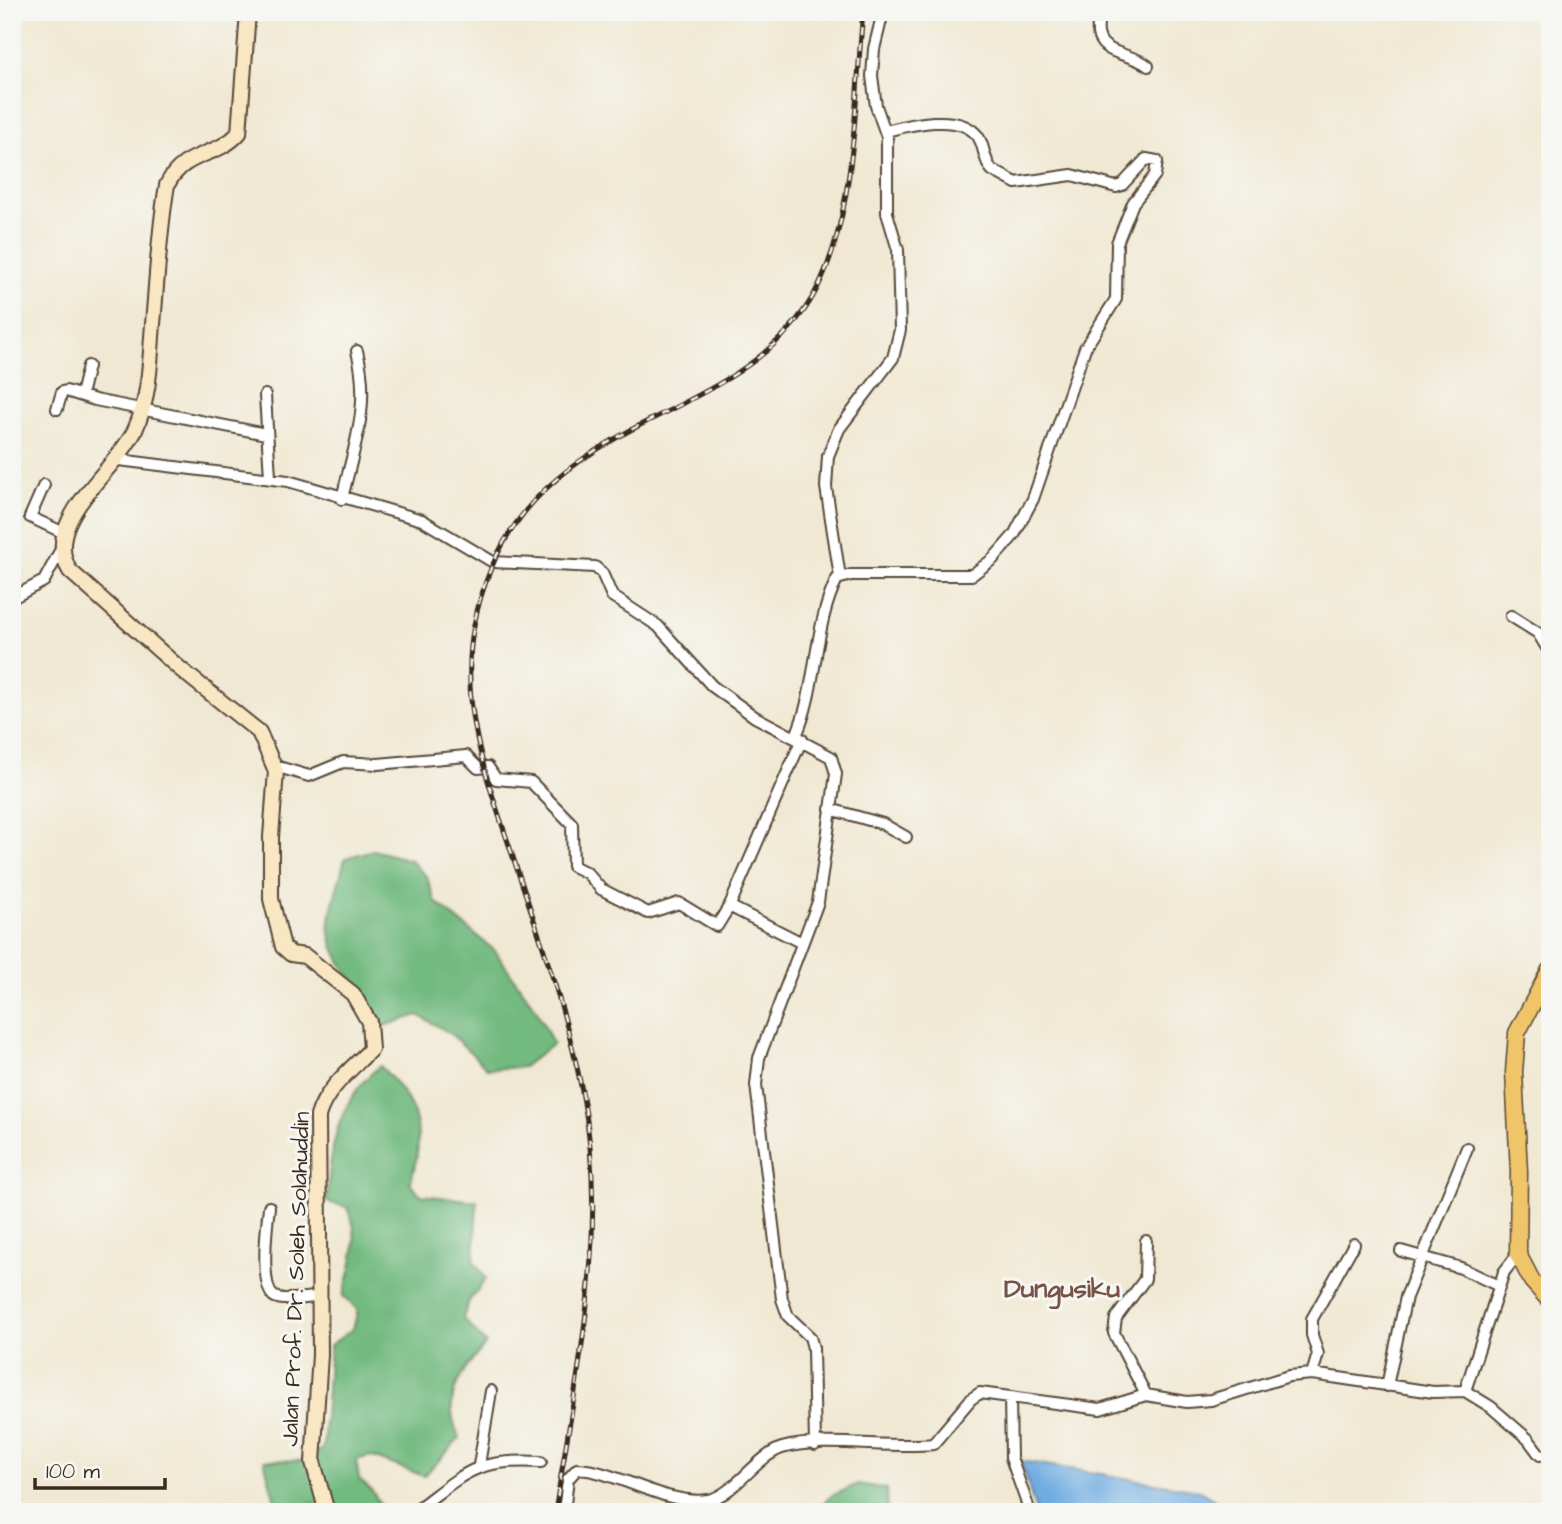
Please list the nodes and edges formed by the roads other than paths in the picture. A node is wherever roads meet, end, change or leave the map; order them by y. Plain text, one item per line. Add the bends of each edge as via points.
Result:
1 (248, 12) edge
2 (883, 12) edge
3 (1101, 12) edge
4 (1148, 66) dead end
5 (886, 131) junction
6 (357, 351) dead end
7 (88, 366) dead end
8 (81, 395) junction
9 (265, 395) dead end
10 (144, 408) junction
11 (57, 409) dead end
12 (266, 433) junction
13 (118, 460) junction
14 (270, 477) junction
15 (44, 485) dead end
16 (342, 499) junction
17 (64, 533) junction
18 (61, 549) junction
19 (840, 577) junction
20 (12, 598) edge
21 (1511, 616) dead end
22 (1550, 653) edge
23 (799, 737) junction
24 (275, 766) junction
25 (830, 809) junction
26 (906, 837) dead end
27 (730, 906) junction
28 (802, 943) junction
29 (1550, 970) edge
30 (1467, 1148) dead end
31 (269, 1207) dead end
32 (1146, 1241) dead end
33 (1354, 1244) dead end
34 (1401, 1251) dead end
35 (1518, 1254) junction
36 (1423, 1256) junction
37 (1499, 1286) junction
38 (318, 1297) junction
39 (1550, 1301) edge
40 (1312, 1374) junction
41 (1387, 1386) junction
42 (491, 1391) dead end
43 (1465, 1391) junction
44 (1146, 1395) junction
45 (1010, 1397) junction
46 (816, 1445) junction
47 (1540, 1455) dead end
48 (541, 1462) dead end
49 (479, 1465) junction
50 (327, 1512) edge
51 (413, 1512) edge
52 (564, 1512) edge
53 (1030, 1512) edge

1 - 10 street via 239,133 230,142 184,162 167,185
2 - 5 street via 871,68 874,97
3 - 4 street via 1098,31 1103,43
5 - 19 street via 887,213 898,250 900,330 893,358 839,429 828,456 826,487
5 - 19 street via 934,121 970,130 977,135 992,170 1016,183 1072,175 1116,187 1146,159 1157,161 1157,170 1133,203 1117,243 1116,299 1085,348 1033,499 1014,535 972,575
6 - 16 street via 364,404
7 - 8 street
8 - 10 street
8 - 11 street via 62,392
9 - 12 street
10 - 12 street
10 - 13 street
12 - 14 street
13 - 14 street
13 - 17 street via 77,506
14 - 16 street
15 - 17 street via 30,517
16 - 23 street via 422,520 493,562 595,566 612,596 658,626 712,686 755,717
17 - 18 street
18 - 20 street via 44,581
18 - 24 street, Jalan Prof. Dr. Soleh Solahuddin via 70,571 178,668 260,732
19 - 23 street via 824,619
21 - 22 street via 1538,633
23 - 25 street via 831,757 836,767
23 - 27 street
24 - 27 street via 309,776 343,762 378,764 466,756 478,768 488,767 496,779 531,782 572,824 573,866 601,889 648,913 681,904 715,926
24 - 38 street, Jalan Prof. Dr. Soleh Solahuddin via 271,899 282,947 304,956 354,994 372,1030 371,1049 337,1082 318,1116
25 - 26 street via 883,824
25 - 28 street via 818,902
27 - 28 street
28 - 46 street via 759,1058 756,1085 782,1299 788,1316 810,1337 813,1348
29 - 35 main road via 1521,1025 1514,1052
30 - 36 street
31 - 38 street via 264,1267 270,1293 276,1298
32 - 44 street via 1146,1279 1116,1318 1114,1333
33 - 40 street via 1312,1319 1318,1354
34 - 36 street
35 - 37 street
35 - 39 main road via 1532,1281
36 - 37 street
36 - 41 street via 1403,1307
37 - 43 street
38 - 50 street, Jalan Prof. Dr. Soleh Solahuddin via 320,1355 313,1462
40 - 41 street
40 - 44 street via 1289,1376 1199,1402
41 - 43 street
42 - 49 street
43 - 47 street via 1528,1439
44 - 45 street via 1100,1409
45 - 46 street via 975,1396 933,1444
45 - 53 street via 1012,1458
46 - 52 street via 775,1451 706,1500 678,1497 577,1469 568,1479
48 - 49 street
49 - 51 street

